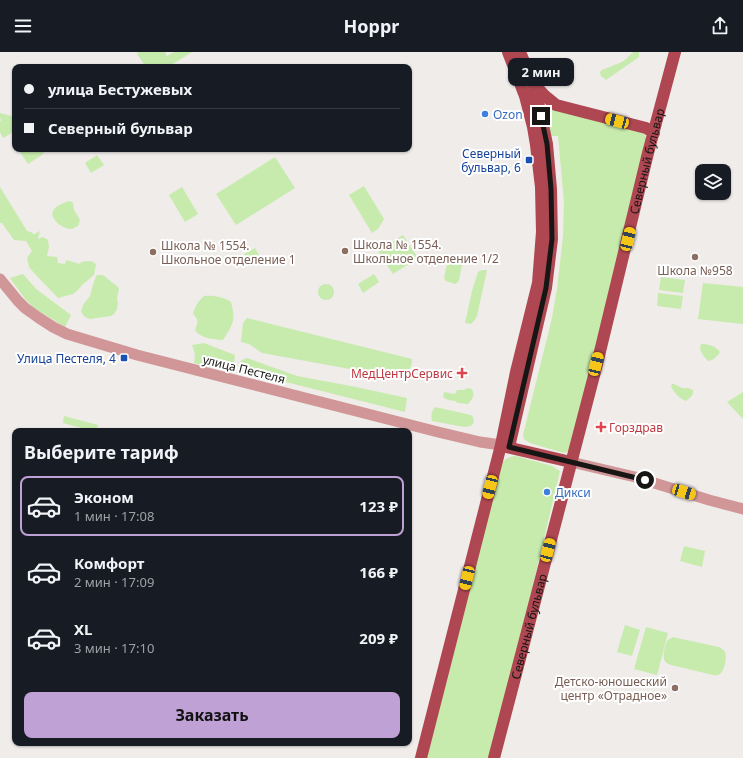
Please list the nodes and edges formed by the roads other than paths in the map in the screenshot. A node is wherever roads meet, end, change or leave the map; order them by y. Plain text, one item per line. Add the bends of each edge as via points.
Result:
1 (508, 52) edge
2 (520, 52) edge
3 (675, 52) edge
4 (533, 83) junction
5 (654, 134) junction
6 (0, 279) edge
7 (505, 446) junction
8 (570, 462) junction
9 (743, 509) edge
10 (421, 758) edge
11 (494, 758) edge

1 - 7 main road via 525,96 533,127 541,187 542,232 538,283 516,372
2 - 4 main road
3 - 5 main road, Северный бульвар
4 - 5 main road via 556,104 646,128
4 - 7 main road via 547,144 552,239 546,288
5 - 8 main road, Северный бульвар
6 - 7 street, улица Пестеля via 18,301 39,318 81,339 438,432
7 - 8 main road
7 - 10 main road
8 - 9 street
8 - 11 main road, Северный бульвар

